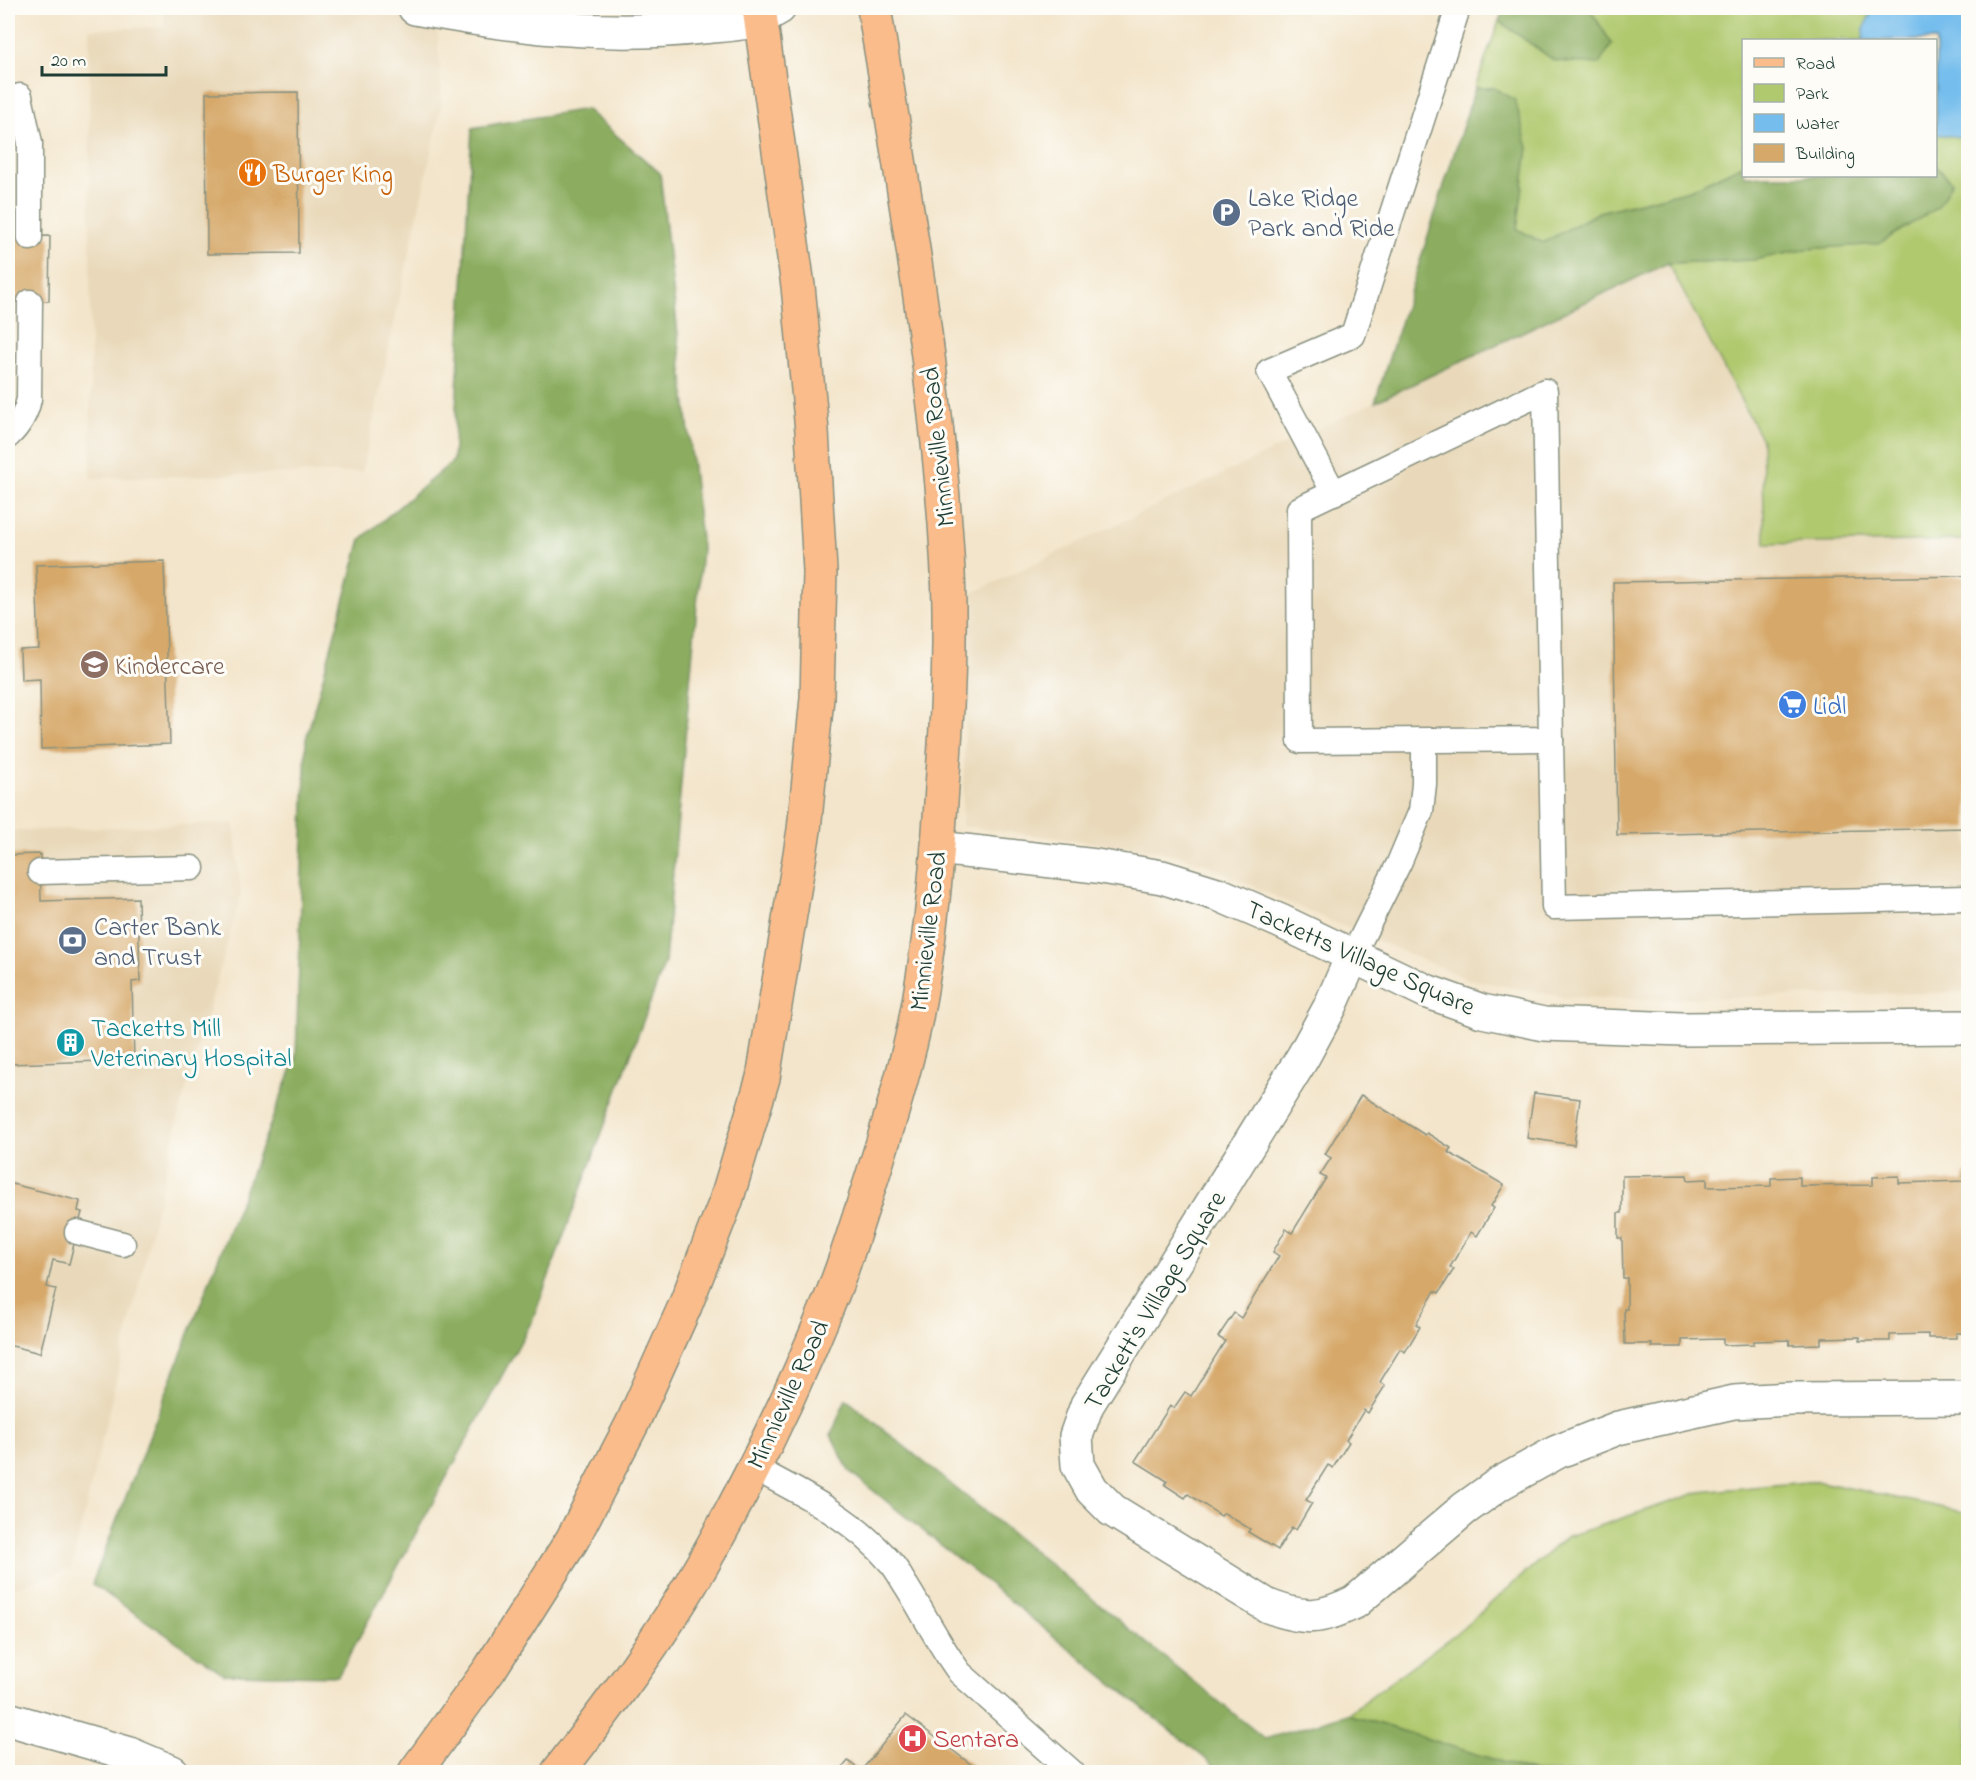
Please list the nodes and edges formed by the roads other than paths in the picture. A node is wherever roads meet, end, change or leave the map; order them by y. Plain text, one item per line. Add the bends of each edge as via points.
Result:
1 (415, 8) edge
2 (874, 8) edge
3 (1458, 8) edge
4 (766, 11) edge
5 (20, 96) dead end
6 (30, 238) dead end
7 (30, 302) dead end
8 (8, 436) edge
9 (1334, 493) junction
10 (1551, 739) junction
11 (1424, 742) junction
12 (938, 848) junction
13 (192, 868) dead end
14 (40, 872) dead end
15 (1968, 898) edge
16 (1352, 957) junction
17 (1968, 1027) edge
18 (77, 1232) dead end
19 (123, 1244) dead end
20 (1968, 1398) edge
21 (754, 1467) junction
22 (8, 1719) edge
23 (172, 1773) edge
24 (415, 1773) edge
25 (558, 1773) edge
26 (1072, 1773) edge

1 - 4 street via 489,22 583,32 677,30
2 - 12 main road, Minnieville Road via 934,401 947,556 948,715
3 - 9 lane via 1353,335 1269,371
4 - 24 main road via 812,431 820,571 817,698 804,830 764,1078 726,1201 685,1306 632,1424 572,1540 489,1669
5 - 6 lane via 30,143
7 - 8 lane via 29,399 22,421
9 - 10 lane via 1545,391
9 - 11 lane via 1299,509 1300,741
10 - 11 lane
10 - 15 lane via 1554,907
11 - 16 lane via 1421,811
12 - 16 street, Tacketts Village Square via 1162,877 1220,895
12 - 21 main road, Minnieville Road via 914,1029 891,1119 829,1304
13 - 14 lane
16 - 17 street, Tacketts Village Square via 1426,991 1482,1011 1544,1024 1675,1029
16 - 20 street, Tackett's Village Square via 1303,1057 1087,1405 1076,1436 1078,1465 1092,1490 1112,1510 1268,1606 1288,1614 1311,1616 1333,1613 1354,1602 1464,1509 1511,1476 1557,1452 1618,1428 1734,1402
18 - 19 lane
21 - 25 main road, Minnieville Road via 700,1568 649,1649
21 - 26 lane via 822,1504 893,1564 960,1673
22 - 23 street via 127,1753

